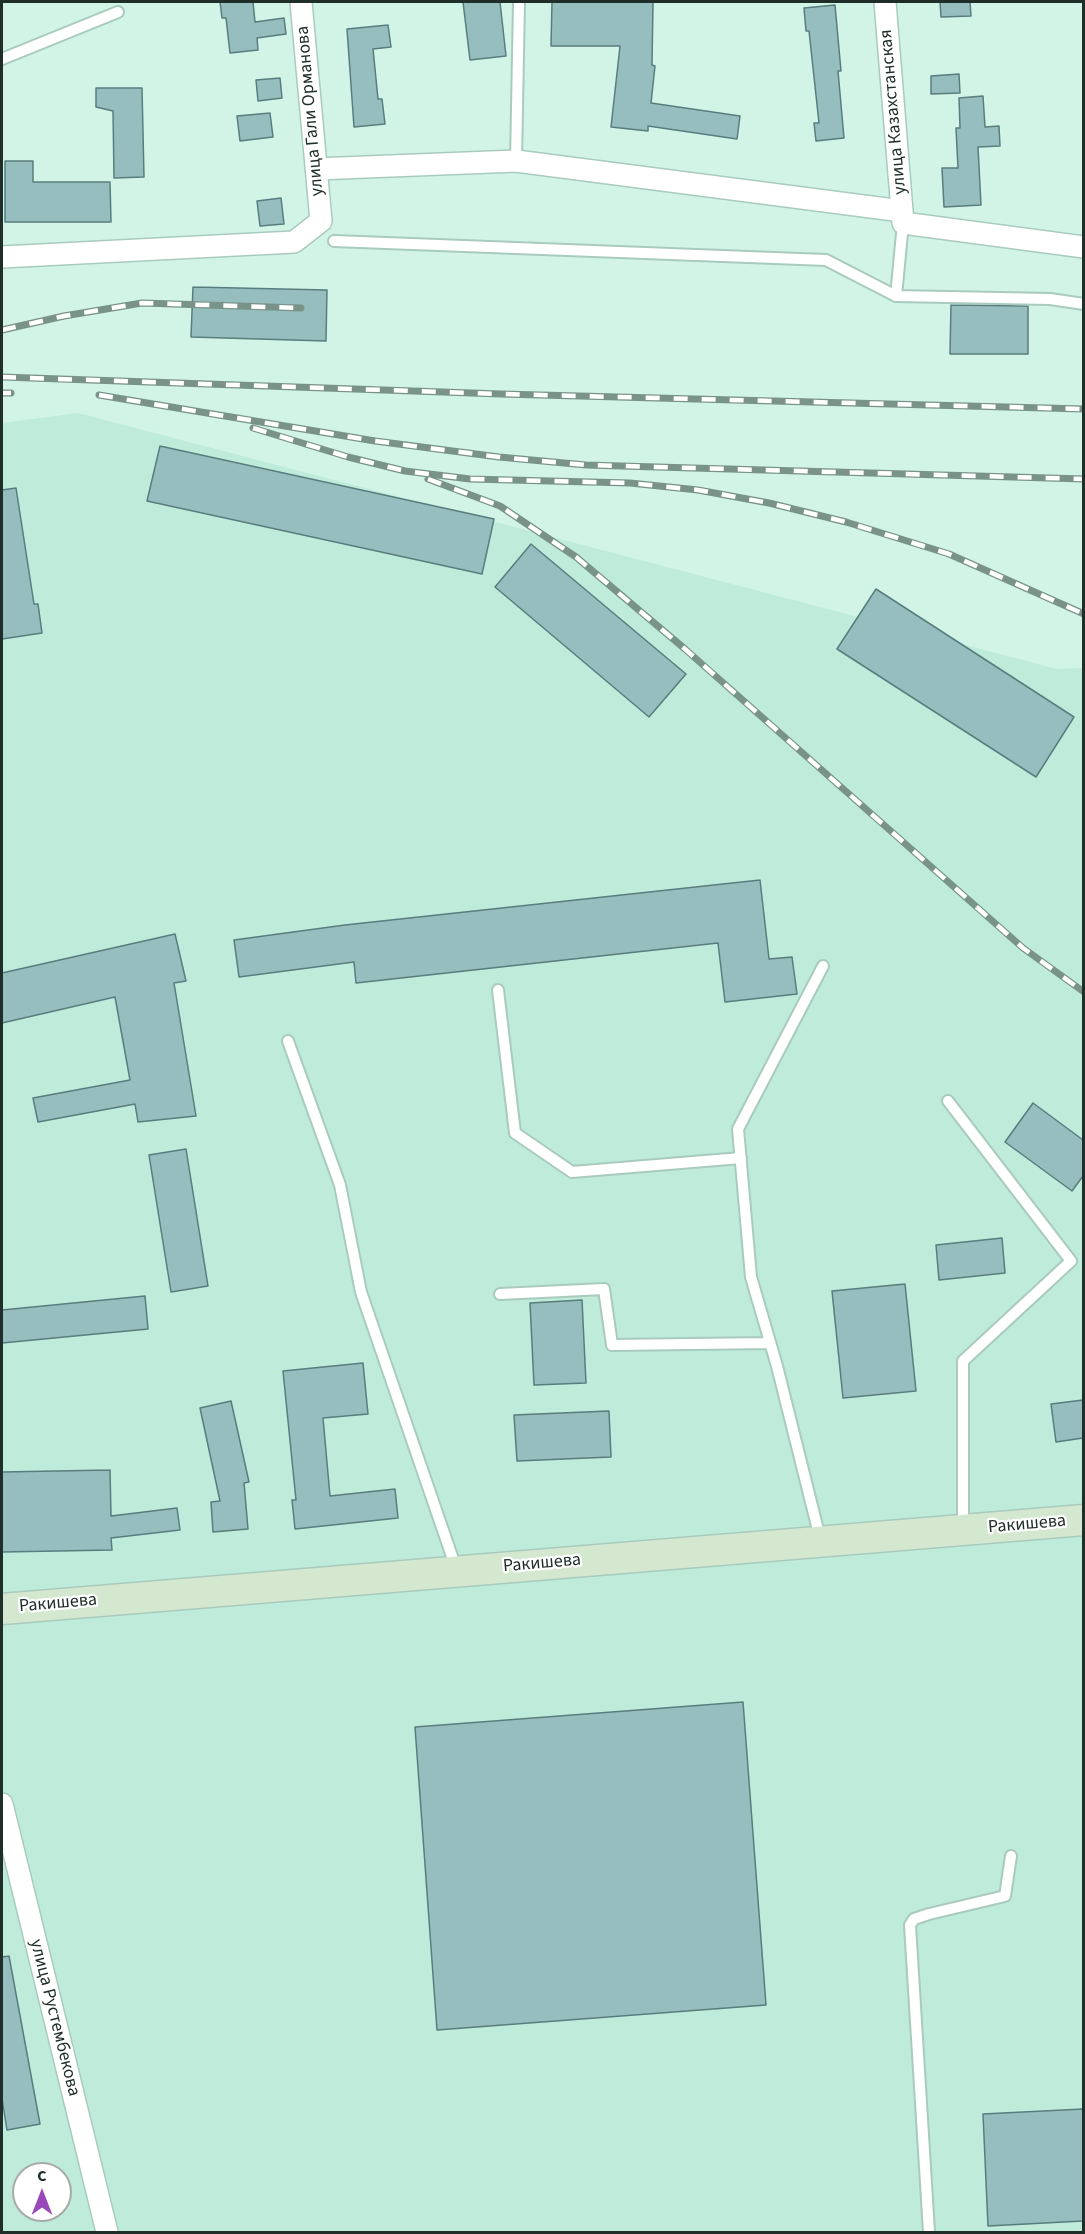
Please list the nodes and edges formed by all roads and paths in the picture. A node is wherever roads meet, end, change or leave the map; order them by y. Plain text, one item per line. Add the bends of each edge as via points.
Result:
1 (302, 2) edge
2 (519, 2) edge
3 (885, 2) edge
4 (118, 12) dead end
5 (2, 59) edge
6 (516, 161) junction
7 (316, 169) junction
8 (903, 217) junction
9 (334, 241) dead end
10 (1083, 247) edge
11 (2, 257) edge
12 (896, 296) junction
13 (1083, 304) edge
14 (822, 966) dead end
15 (498, 990) dead end
16 (288, 1041) dead end
17 (948, 1101) dead end
18 (741, 1158) junction
19 (500, 1294) dead end
20 (770, 1343) junction
21 (1083, 1520) edge
22 (963, 1530) junction
23 (821, 1542) junction
24 (457, 1571) junction
25 (2, 1609) edge
26 (2, 1804) edge
27 (1011, 1856) dead end
28 (107, 2232) edge
29 (929, 2232) edge

1 - 7 street, улица Гали Орманова
2 - 6 lane
3 - 8 street, улица Казахстанская
4 - 5 lane
6 - 7 street
6 - 8 street
7 - 11 street, улица Гали Орманова via 321,221 294,242
8 - 10 street
8 - 12 lane
9 - 12 lane via 826,260
12 - 13 lane via 1050,299
14 - 18 lane via 738,1129
15 - 18 lane via 515,1133 525,1140 572,1172
16 - 24 lane via 340,1185 361,1292
17 - 22 lane via 1071,1261 963,1361
18 - 20 lane via 751,1277
19 - 20 lane via 604,1289 612,1345
20 - 23 lane
21 - 22 street, Ракишева
22 - 23 street, Ракишева
23 - 24 street, Ракишева
24 - 25 street, Ракишева
26 - 28 street, улица Рустембекова
27 - 29 lane via 1005,1895 929,1914 914,1919 910,1925

